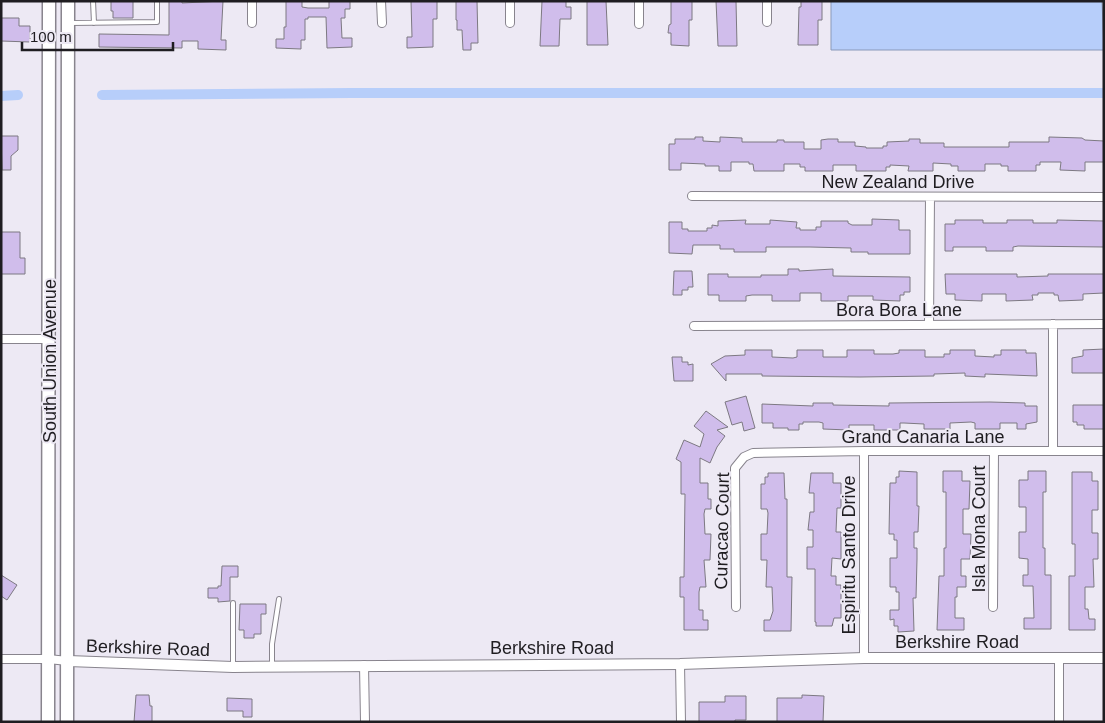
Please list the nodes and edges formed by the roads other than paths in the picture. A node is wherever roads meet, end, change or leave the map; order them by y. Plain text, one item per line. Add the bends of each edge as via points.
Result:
1 (48, 1) edge
2 (68, 1) edge
3 (93, 1) edge
4 (157, 1) edge
5 (252, 1) edge
6 (382, 1) edge
7 (510, 1) edge
8 (638, 1) edge
9 (767, 1) edge
10 (767, 22) dead end
11 (68, 23) junction
12 (94, 23) junction
13 (252, 23) dead end
14 (382, 23) dead end
15 (510, 23) dead end
16 (638, 24) dead end
17 (692, 196) dead end
18 (930, 197) junction
19 (1104, 197) edge
20 (1053, 324) junction
21 (1104, 324) edge
22 (929, 325) junction
23 (694, 326) dead end
24 (1, 338) edge
25 (49, 339) junction
26 (864, 451) junction
27 (994, 451) junction
28 (1053, 451) junction
29 (1104, 451) edge
30 (744, 457) joint
31 (279, 599) dead end
32 (233, 603) dead end
33 (736, 607) dead end
34 (993, 607) dead end
35 (864, 658) junction
36 (1059, 658) junction
37 (1104, 658) edge
38 (1, 659) edge
39 (48, 659) junction
40 (68, 661) junction
41 (680, 664) junction
42 (364, 665) junction
43 (233, 667) junction
44 (272, 667) junction
45 (48, 722) edge
46 (67, 722) edge
47 (365, 722) edge
48 (681, 722) edge
49 (1059, 722) edge

1 - 25 main road, South Union Avenue
2 - 11 main road, South Union Avenue
3 - 12 lane
4 - 12 lane via 157,22
5 - 13 street
6 - 14 street
7 - 15 street
8 - 16 street
9 - 10 street
11 - 12 lane
11 - 40 main road, South Union Avenue
17 - 18 street, New Zealand Drive
18 - 19 street, New Zealand Drive
18 - 22 street
20 - 21 street, Bora Bora Lane
20 - 22 street, Bora Bora Lane
20 - 28 street
22 - 23 street, Bora Bora Lane
24 - 25 street
25 - 39 main road, South Union Avenue
26 - 27 street, Grand Canaria Lane
26 - 30 street, Grand Canaria Lane via 753,454
26 - 35 street, Espiritu Santo Drive
27 - 28 street, Grand Canaria Lane
27 - 34 street, Isla Mona Court
28 - 29 street, Grand Canaria Lane
30 - 33 street, Curacao Court via 735,468
31 - 44 lane
32 - 43 lane
35 - 36 street, Berkshire Road
35 - 41 street, Berkshire Road
36 - 37 street, Berkshire Road
36 - 49 street
38 - 39 street, Berkshire Road
39 - 40 street, Berkshire Road
39 - 45 main road, South Union Avenue
40 - 43 street, Berkshire Road
40 - 46 main road, South Union Avenue
41 - 42 street, Berkshire Road
41 - 48 street
42 - 44 street, Berkshire Road
42 - 47 street
43 - 44 street, Berkshire Road

